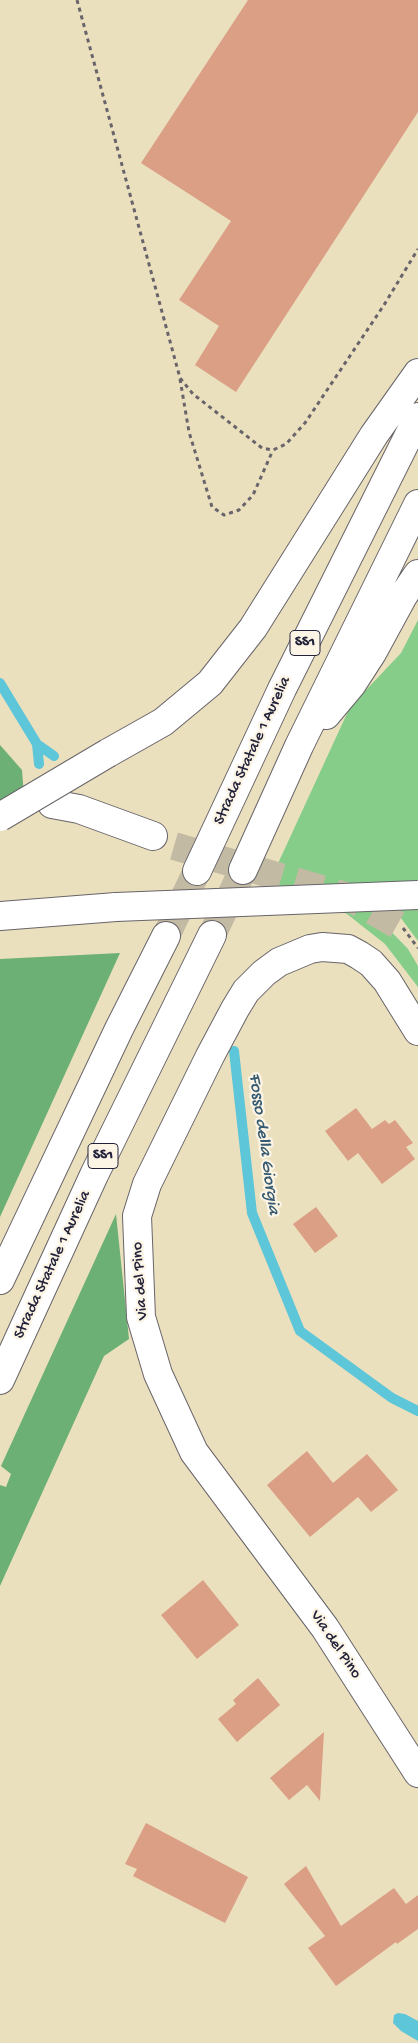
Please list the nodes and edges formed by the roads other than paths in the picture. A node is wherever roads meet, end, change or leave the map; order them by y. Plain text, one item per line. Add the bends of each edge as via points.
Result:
1 (418, 373) edge
2 (418, 417) edge
3 (418, 504) edge
4 (418, 574) edge
5 (299, 746) junction
6 (52, 804) dead end
7 (0, 817) edge
8 (153, 836) tunnel mouth
9 (243, 870) tunnel mouth
10 (197, 871) tunnel mouth
11 (418, 895) edge
12 (0, 916) edge
13 (212, 935) tunnel mouth
14 (166, 936) tunnel mouth
15 (418, 1032) edge
16 (0, 1280) edge
17 (0, 1380) edge
18 (418, 1773) edge

1 - 7 main road, bridge via 374,435 253,628 210,683 163,722
2 - 10 main road, Strada Statale 1 Aurelia / SS1 via 282,689
3 - 5 main road, SS1
4 - 5 main road via 352,684
5 - 9 main road, SS1
6 - 8 main road via 79,809
11 - 12 main road, bridge via 116,907
13 - 17 main road, Strada Statale 1 Aurelia / SS1 via 94,1175
14 - 16 main road, SS1
15 - 18 main road, Via del Pino via 387,981 371,964 348,949 310,949 279,962 246,991 235,1009 147,1184 137,1216 141,1317 158,1374 194,1452 324,1628

